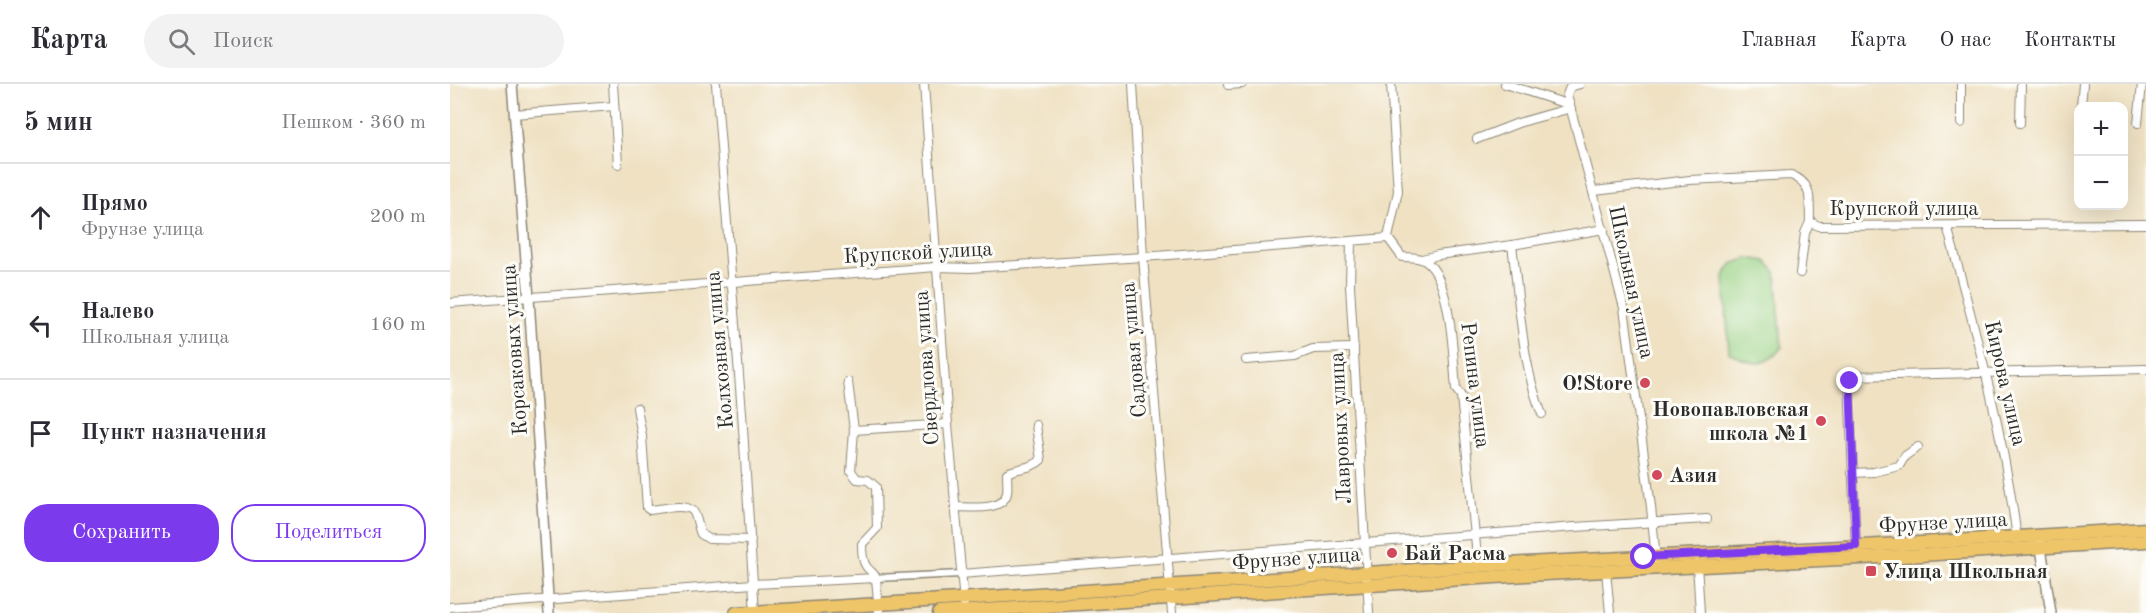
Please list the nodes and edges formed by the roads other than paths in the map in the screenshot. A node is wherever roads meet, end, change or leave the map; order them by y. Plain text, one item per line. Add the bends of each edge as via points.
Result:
1 (512, 84) edge
2 (613, 84) edge
3 (717, 84) edge
4 (924, 84) edge
5 (1133, 84) edge
6 (1242, 84) edge
7 (1391, 84) edge
8 (1505, 84) edge
9 (1580, 84) edge
10 (1962, 84) edge
11 (2021, 84) edge
12 (2083, 84) edge
13 (2142, 84) edge
14 (1228, 85) edge
15 (2081, 102) edge
16 (614, 106) junction
17 (1570, 106) junction
18 (514, 114) junction
19 (1961, 123) dead end
20 (2020, 123) dead end
21 (2138, 123) dead end
22 (1477, 139) dead end
23 (618, 164) dead end
24 (1594, 190) junction
25 (1810, 222) junction
26 (2146, 224) edge
27 (1947, 226) junction
28 (1604, 230) junction
29 (1388, 238) junction
30 (1351, 241) junction
31 (1512, 245) junction
32 (1143, 257) junction
33 (1422, 259) junction
34 (937, 267) junction
35 (1800, 273) dead end
36 (731, 283) junction
37 (529, 298) junction
38 (450, 303) edge
39 (1354, 348) junction
40 (1246, 360) dead end
41 (2146, 369) edge
42 (1987, 373) junction
43 (848, 382) dead end
44 (637, 408) dead end
45 (1542, 414) dead end
46 (948, 424) junction
47 (1036, 425) dead end
48 (854, 430) junction
49 (1918, 447) dead end
50 (1852, 473) junction
51 (955, 507) junction
52 (1707, 519) dead end
53 (1653, 524) junction
54 (2146, 529) edge
55 (1475, 535) junction
56 (751, 540) junction
57 (2146, 541) edge
58 (2041, 542) junction
59 (1364, 544) junction
60 (2018, 544) junction
61 (1856, 552) junction
62 (1655, 556) junction
63 (1168, 558) junction
64 (1697, 560) junction
65 (1478, 566) junction
66 (1656, 569) junction
67 (1606, 572) junction
68 (961, 574) junction
69 (876, 578) junction
70 (1365, 579) junction
71 (753, 584) junction
72 (1170, 592) junction
73 (549, 600) junction
74 (450, 607) edge
75 (964, 608) edge
76 (879, 609) edge
77 (755, 612) edge
78 (549, 613) edge
79 (736, 613) edge
80 (939, 613) edge
81 (1172, 613) edge
82 (1369, 613) edge
83 (1610, 613) edge
84 (1700, 613) edge
85 (2051, 613) edge

1 - 18 street, Корсаковых улица
2 - 16 street
3 - 36 street, Колхозная улица
4 - 34 street, Свердлова улица
5 - 32 street, Садовая улица
6 - 14 street
7 - 29 street via 1398,191
8 - 17 street
9 - 17 street via 1570,87
10 - 19 street
11 - 20 street
12 - 15 street
13 - 21 street
16 - 18 street
16 - 23 street
17 - 22 street
17 - 24 street, Школьная улица
18 - 37 street, Корсаковых улица
24 - 25 street, Крупской улица via 1791,175 1802,179 1807,187
24 - 28 street, Школьная улица
25 - 27 street, Крупской улица via 1819,226
25 - 35 street
26 - 27 street, Крупской улица
27 - 42 street, Кирова улица
28 - 31 street
28 - 53 street, Школьная улица via 1624,308
29 - 30 street, Крупской улица
29 - 33 street, Репина улица via 1402,256
30 - 32 street, Крупской улица
30 - 39 street, Лавровых улица
31 - 33 street
31 - 45 street via 1527,354
32 - 34 street, Крупской улица
32 - 63 street, Садовая улица
33 - 55 street, Репина улица via 1440,279 1448,308
34 - 36 street, Крупской улица
34 - 46 street, Свердлова улица
36 - 37 street, Крупской улица
36 - 56 street, Колхозная улица
37 - 38 street, Крупской улица
37 - 73 street, Корсаковых улица
39 - 40 street via 1313,349 1296,356
39 - 59 street, Лавровых улица
41 - 42 street
42 - 50 street via 1852,376
42 - 60 street, Кирова улица
43 - 48 street
44 - 56 street via 646,508 691,510 701,534 708,539
46 - 48 street
46 - 51 street, Свердлова улица
47 - 51 street via 1041,460 1007,473 1007,494 1002,502
48 - 69 street via 853,475 876,487 877,528 862,544 863,560
49 - 50 street via 1899,466
50 - 61 street
51 - 68 street, Свердлова улица
52 - 53 street
53 - 55 street
53 - 62 street, Школьная улица
54 - 58 main road, Фрунзе улица
55 - 59 street
55 - 65 street, Репина улица
56 - 71 street, Колхозная улица
57 - 58 main road, Фрунзе улица
58 - 60 main road, Фрунзе улица
58 - 85 street
59 - 63 street
59 - 70 street, Лавровых улица
60 - 61 main road, Фрунзе улица
61 - 64 main road, Фрунзе улица
62 - 64 main road, Фрунзе улица
62 - 65 main road, Фрунзе улица
62 - 66 street, Школьная улица
63 - 68 street
63 - 72 street, Садовая улица
64 - 66 main road, Фрунзе улица
64 - 84 street
65 - 70 main road, Фрунзе улица
66 - 67 main road, Фрунзе улица
67 - 70 main road, Фрунзе улица
67 - 83 street
68 - 69 street
68 - 75 street, Свердлова улица
69 - 71 street
69 - 76 street
70 - 72 main road, Фрунзе улица
70 - 82 street, Лавровых улица
71 - 73 street
71 - 77 street, Колхозная улица
72 - 75 main road, Фрунзе улица
72 - 81 street, Садовая улица
73 - 74 street
73 - 78 street, Корсаковых улица
75 - 76 main road, Фрунзе улица
75 - 80 main road, Фрунзе улица
76 - 77 main road, Фрунзе улица
77 - 79 main road, Фрунзе улица

